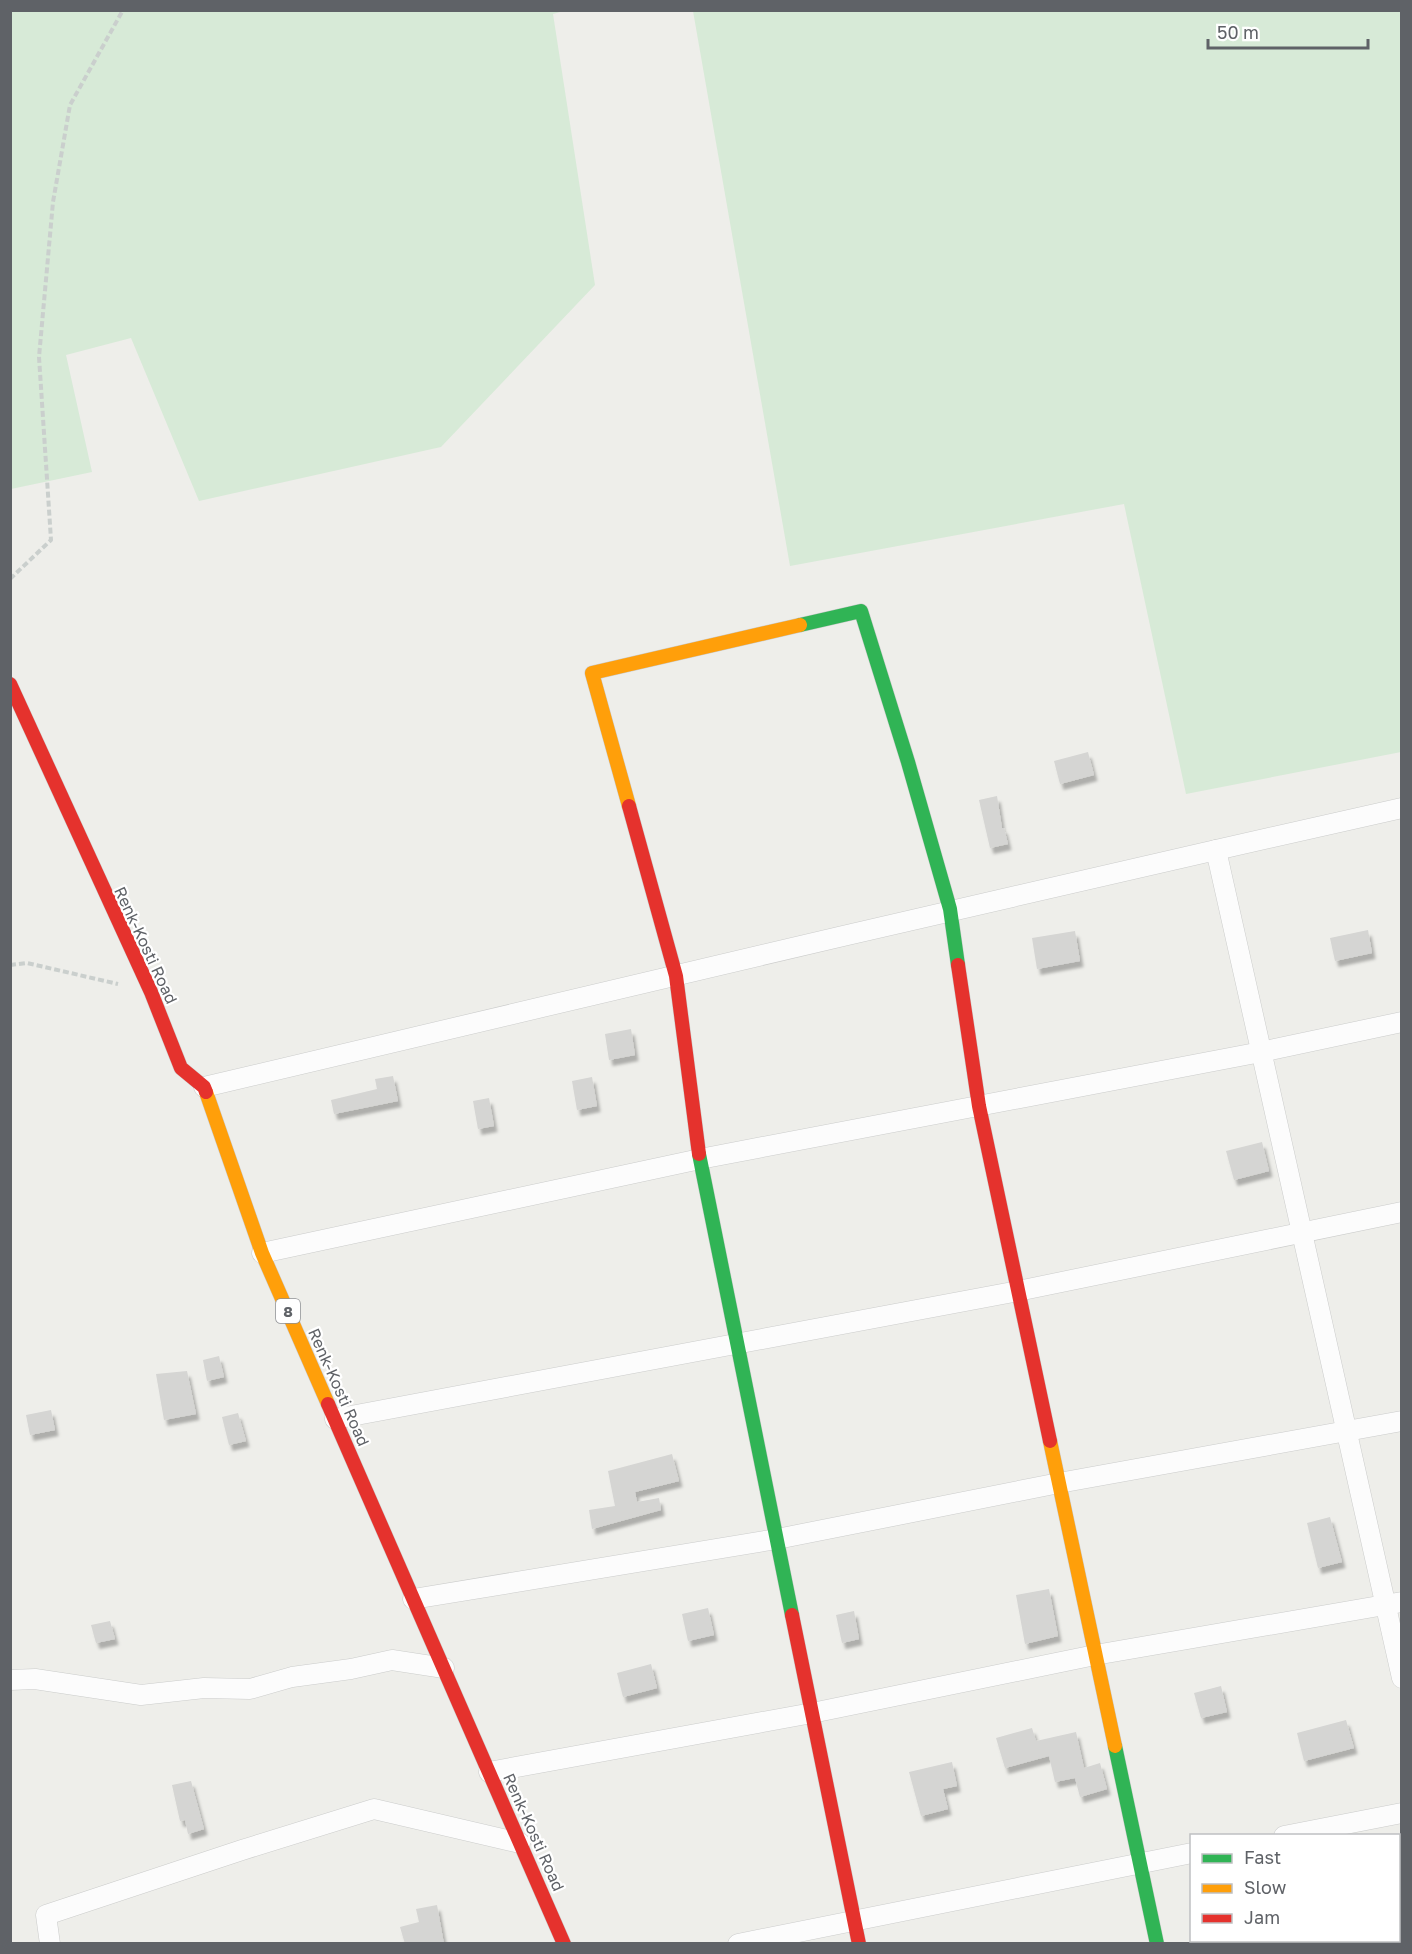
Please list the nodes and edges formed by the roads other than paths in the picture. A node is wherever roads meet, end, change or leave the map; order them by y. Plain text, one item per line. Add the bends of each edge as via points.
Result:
1 (10, 684) edge
2 (1401, 808) edge
3 (1216, 850) junction
4 (950, 909) junction
5 (676, 976) junction
6 (1401, 1022) edge
7 (1261, 1052) junction
8 (204, 1087) junction
9 (979, 1106) junction
10 (700, 1159) junction
11 (1401, 1212) edge
12 (1302, 1233) junction
13 (262, 1253) junction
14 (1018, 1291) junction
15 (737, 1343) junction
16 (335, 1419) junction
17 (1401, 1421) edge
18 (1347, 1432) junction
19 (1059, 1483) junction
20 (777, 1539) junction
21 (413, 1599) junction
22 (1393, 1604) edge
23 (1095, 1655) junction
24 (444, 1668) junction
25 (1401, 1678) edge
26 (10, 1680) edge
27 (812, 1713) junction
28 (489, 1772) junction
29 (1401, 1813) edge
30 (1294, 1834) edge
31 (520, 1843) junction
32 (1190, 1853) edge
33 (1140, 1863) junction
34 (855, 1921) junction
35 (50, 1944) edge
36 (564, 1944) edge
37 (738, 1944) edge
38 (859, 1944) edge
39 (1157, 1944) edge

1 - 8 street, Renk-Kosti Road via 151,992 181,1068
2 - 3 street
3 - 4 street
3 - 7 street
4 - 5 street
4 - 5 street via 861,611 592,673
4 - 9 street
5 - 8 street
5 - 10 street
6 - 7 street
7 - 9 street
7 - 12 street
8 - 13 street, Renk-Kosti Road / 8
9 - 10 street
9 - 14 street
10 - 13 street
10 - 15 street
11 - 12 street
12 - 14 street
12 - 18 street
13 - 16 street, Renk-Kosti Road / 8
14 - 15 street
14 - 19 street
15 - 16 street
15 - 20 street
16 - 21 street, Renk-Kosti Road / 8
17 - 18 street
18 - 19 street
18 - 22 street
19 - 20 street
19 - 23 street
20 - 21 street
20 - 27 street
21 - 24 street, Renk-Kosti Road / 8
22 - 23 street
22 - 25 street
23 - 27 street
23 - 33 street
24 - 26 street via 392,1660 291,1677 250,1689 204,1688 141,1695 34,1679
24 - 28 street, Renk-Kosti Road / 8
27 - 28 street
27 - 34 street
28 - 31 street, Renk-Kosti Road / 8
29 - 30 street
31 - 35 street via 374,1809 46,1915
31 - 36 street, Renk-Kosti Road / 8
32 - 33 street
33 - 34 street
33 - 39 street
34 - 37 street
34 - 38 street

